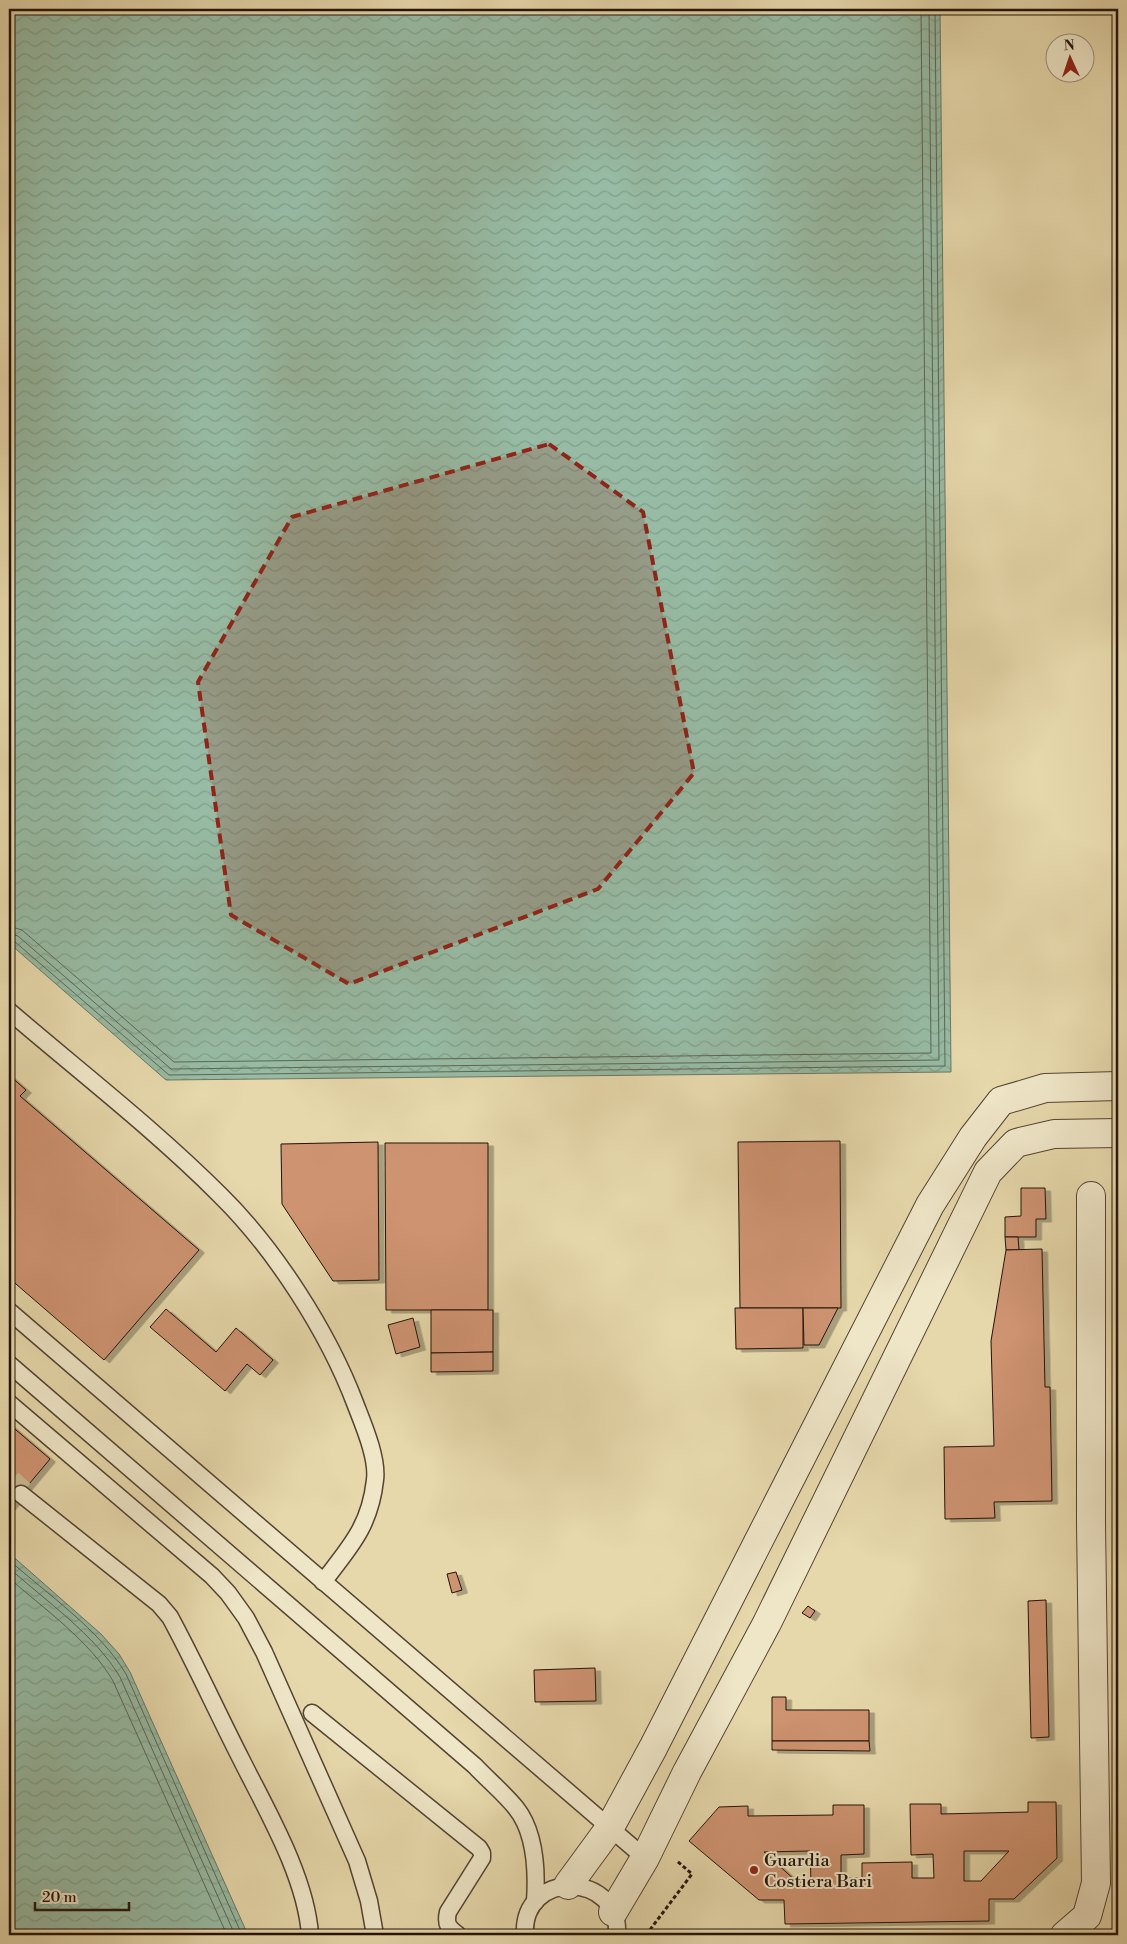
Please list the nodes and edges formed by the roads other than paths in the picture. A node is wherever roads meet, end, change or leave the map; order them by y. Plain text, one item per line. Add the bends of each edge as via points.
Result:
1 (9, 1012) edge
2 (1118, 1086) edge
3 (1118, 1134) edge
4 (1091, 1196) dead end
5 (9, 1311) edge
6 (9, 1364) edge
7 (9, 1402) edge
8 (21, 1494) tunnel mouth
9 (323, 1582) junction
10 (312, 1713) dead end
11 (609, 1829) junction
12 (644, 1858) junction
13 (568, 1886) junction
14 (535, 1902) junction
15 (615, 1924) edge
16 (310, 1935) edge
17 (375, 1935) edge
18 (458, 1935) edge
19 (525, 1935) edge
20 (1065, 1935) edge

1 - 9 lane via 133,1116 221,1196 264,1246 321,1332 352,1395 370,1443 376,1477 370,1509 358,1536
2 - 11 street via 1045,1088 1001,1102 973,1137 930,1205
3 - 12 street via 1054,1134 1016,1143 988,1172 766,1623
4 - 20 street via 1096,1883 1087,1916
5 - 9 lane
6 - 14 lane via 474,1766 516,1808 530,1836 535,1860
7 - 17 lane via 212,1576 246,1618 357,1861
8 - 16 lane via 159,1604 170,1617 285,1848 301,1893
9 - 11 lane
10 - 18 lane via 479,1848 482,1858 446,1920 448,1928
11 - 12 lane
11 - 13 street
12 - 15 street
13 - 14 lane via 550,1890
13 - 15 lane via 580,1886 602,1897
14 - 19 lane via 526,1918

